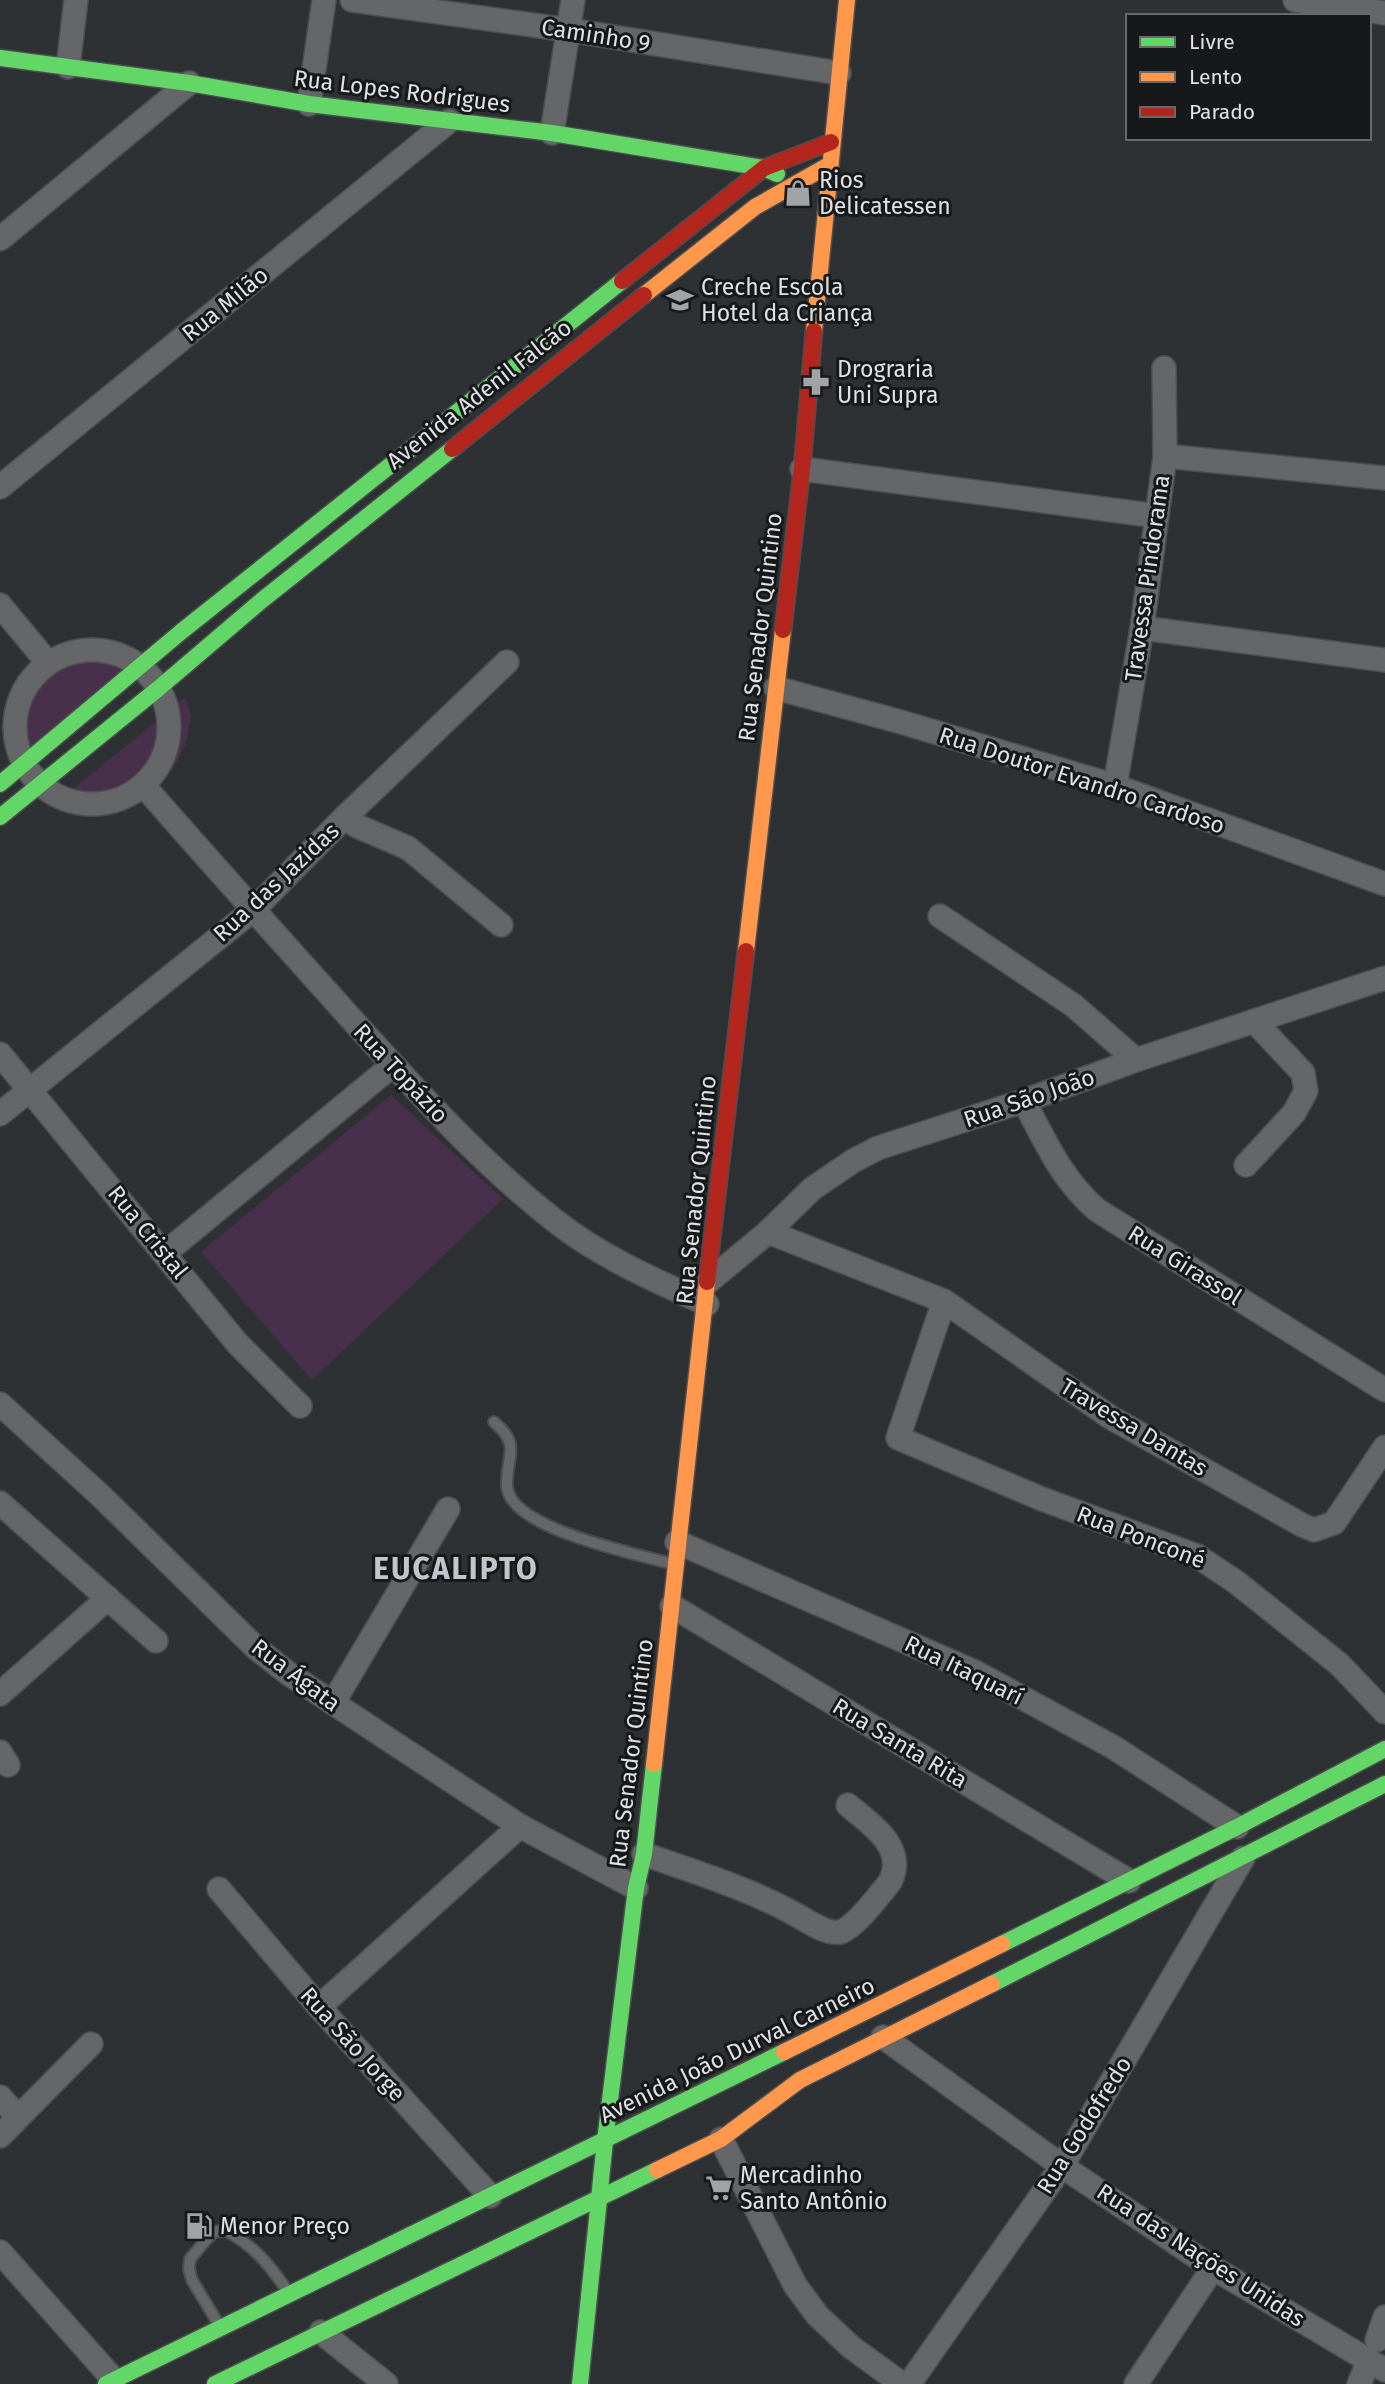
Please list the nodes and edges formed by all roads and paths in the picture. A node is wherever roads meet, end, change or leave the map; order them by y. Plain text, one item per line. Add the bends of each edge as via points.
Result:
1 (76, 0) edge
2 (324, 0) edge
3 (352, 0) edge
4 (573, 0) edge
5 (848, 0) edge
6 (1295, 0) edge
7 (1385, 13) edge
8 (569, 30) junction
9 (0, 58) edge
10 (68, 67) junction
11 (839, 73) junction
12 (189, 83) junction
13 (309, 104) junction
14 (449, 121) junction
15 (552, 133) junction
16 (607, 142) junction
17 (831, 142) junction
18 (829, 165) junction
19 (764, 168) junction
20 (699, 172) dead end
21 (794, 183) junction
22 (712, 189) dead end
23 (709, 212) junction
24 (0, 239) edge
25 (578, 315) junction
26 (592, 335) junction
27 (1164, 368) dead end
28 (1165, 456) junction
29 (802, 469) junction
30 (1385, 478) edge
31 (0, 487) edge
32 (1157, 516) junction
33 (283, 550) junction
34 (300, 570) junction
35 (0, 605) edge
36 (1142, 628) junction
37 (1385, 660) edge
38 (507, 662) dead end
39 (48, 663) junction
40 (139, 666) junction
41 (159, 688) junction
42 (776, 688) junction
43 (24, 764) junction
44 (0, 784) edge
45 (40, 784) junction
46 (143, 785) junction
47 (1115, 786) junction
48 (0, 817) edge
49 (345, 817) junction
50 (1385, 884) edge
51 (253, 910) junction
52 (940, 916) dead end
53 (501, 925) dead end
54 (1385, 978) edge
55 (1255, 1022) junction
56 (0, 1054) edge
57 (1136, 1060) junction
58 (393, 1065) junction
59 (31, 1090) junction
60 (1024, 1101) junction
61 (0, 1114) edge
62 (1246, 1165) dead end
63 (768, 1232) junction
64 (165, 1253) junction
65 (708, 1292) junction
66 (944, 1301) junction
67 (1385, 1390) edge
68 (300, 1406) dead end
69 (3, 1411) edge
70 (494, 1422) dead end
71 (1385, 1447) edge
72 (0, 1503) edge
73 (447, 1508) dead end
74 (677, 1542) junction
75 (675, 1565) junction
76 (108, 1598) junction
77 (672, 1606) junction
78 (156, 1641) dead end
79 (0, 1693) edge
80 (333, 1703) junction
81 (1385, 1712) edge
82 (1385, 1749) edge
83 (1385, 1784) edge
84 (848, 1805) dead end
85 (520, 1826) junction
86 (1237, 1827) junction
87 (644, 1854) junction
88 (1244, 1857) junction
89 (1129, 1881) junction
90 (636, 1888) junction
91 (219, 1889) dead end
92 (319, 2007) junction
93 (883, 2037) junction
94 (91, 2044) dead end
95 (0, 2097) edge
96 (18, 2117) junction
97 (0, 2136) edge
98 (721, 2138) junction
99 (605, 2141) junction
100 (1062, 2166) junction
101 (490, 2196) junction
102 (600, 2197) junction
103 (0, 2252) edge
104 (342, 2267) junction
105 (1213, 2268) junction
106 (289, 2293) junction
107 (350, 2317) junction
108 (1385, 2317) edge
109 (220, 2328) junction
110 (321, 2332) junction
111 (1377, 2357) edge
112 (241, 2370) junction
113 (110, 2382) edge
114 (215, 2384) edge
115 (225, 2384) edge
116 (386, 2384) edge
117 (580, 2384) edge
118 (902, 2384) edge
119 (909, 2384) edge
120 (1136, 2384) edge
121 (1359, 2384) edge

1 - 10 street
2 - 13 street
3 - 8 street, Caminho 9
4 - 8 street
5 - 11 street, Rua Senador Quintino
6 - 7 street
8 - 11 street, Caminho 9
8 - 15 street
9 - 10 street, Rua Lopes Rodrigues
10 - 12 street, Rua Lopes Rodrigues
11 - 17 street, Rua Senador Quintino
12 - 13 street, Rua Lopes Rodrigues
12 - 24 street
13 - 14 street, Rua Lopes Rodrigues
14 - 15 street, Rua Lopes Rodrigues
14 - 31 street, Rua Milão
15 - 16 street, Rua Lopes Rodrigues
16 - 19 street, Rua Lopes Rodrigues
16 - 20 street
17 - 18 street, Rua Senador Quintino
17 - 19 street, Avenida Adenil Falcão
18 - 21 street, Avenida Adenil Falcão
18 - 29 street, Rua Senador Quintino
19 - 21 street, Rua Lopes Rodrigues
19 - 23 street, Avenida Adenil Falcão
21 - 26 street, Avenida Adenil Falcão via 755,207
22 - 23 street
23 - 25 street, Avenida Adenil Falcão
25 - 26 street
25 - 33 street, Avenida Adenil Falcão
26 - 34 street, Avenida Adenil Falcão
27 - 28 street, Travessa Pindorama
28 - 30 street
28 - 32 street, Travessa Pindorama
29 - 32 street
29 - 42 street, Rua Senador Quintino
32 - 36 street, Travessa Pindorama
33 - 34 street
33 - 40 street, Avenida Adenil Falcão
34 - 41 street, Avenida Adenil Falcão
35 - 39 street
36 - 37 street
36 - 47 street, Travessa Pindorama
38 - 49 street, Rua das Jazidas
39 - 40 street via 62,655 94,650
39 - 43 street via 20,698 16,743
40 - 41 street
40 - 43 street, Avenida Adenil Falcão
41 - 45 street, Avenida Adenil Falcão
41 - 46 street via 168,713 169,740 160,765
42 - 47 street, Rua Doutor Evandro Cardoso
42 - 65 street, Rua Senador Quintino
43 - 44 street, Avenida Adenil Falcão
43 - 45 street
45 - 46 street via 64,799 91,805 119,800
45 - 48 street, Avenida Adenil Falcão
46 - 51 street, Rua Topázio
47 - 50 street, Rua Doutor Evandro Cardoso
49 - 51 street, Rua das Jazidas
49 - 53 street via 408,848
51 - 58 street, Rua Topázio
51 - 59 street, Rua das Jazidas
52 - 57 street via 1073,1005
54 - 55 street, Rua São João
55 - 57 street, Rua São João
55 - 62 street via 1303,1073 1306,1091 1294,1113
56 - 59 street, Rua Cristal
57 - 60 street, Rua São João
58 - 64 street
58 - 65 street, Rua Topázio via 466,1144 555,1221 626,1266
59 - 61 street, Rua das Jazidas
59 - 64 street, Rua Cristal
60 - 63 street, Rua São João via 878,1147 812,1189
60 - 67 street, Rua Girassol via 1062,1171 1077,1193 1097,1210
63 - 65 street, Rua São João
63 - 66 street, Travessa Dantas
64 - 68 street, Rua Cristal via 237,1343
65 - 74 street, Rua Senador Quintino
66 - 71 street, Travessa Dantas via 1110,1417 1314,1530 1334,1523
66 - 81 street, Rua Ponconé via 898,1438 1206,1561 1339,1664
69 - 80 street, Rua Ágata via 101,1496 256,1648
70 - 75 lane via 509,1437 507,1488 526,1515 575,1536
72 - 76 street
73 - 80 street
74 - 75 street, Rua Senador Quintino
74 - 86 street, Rua Itaquarí via 975,1672 1113,1747
75 - 77 street, Rua Senador Quintino
76 - 78 street
76 - 79 street
77 - 87 street, Rua Senador Quintino
77 - 89 street, Rua Santa Rita
80 - 85 street, Rua Ágata
82 - 86 street, Avenida João Durval Carneiro
83 - 88 street
84 - 87 street via 880,1831 895,1865 891,1881 841,1932 819,1927 760,1895
85 - 90 street, Rua Ágata
85 - 92 street
86 - 89 street, Avenida João Durval Carneiro
87 - 90 street, Rua Senador Quintino
88 - 93 street
88 - 100 street, Rua Godofredo
89 - 99 street, Avenida João Durval Carneiro
90 - 99 street, Rua Senador Quintino
91 - 92 street, Rua São Jorge
92 - 101 street, Rua São Jorge
93 - 98 street via 800,2080
93 - 100 street, Rua das Nações Unidas
94 - 96 street
95 - 96 street
96 - 97 street
98 - 102 street
98 - 118 street via 795,2286 850,2347
99 - 101 street, Avenida João Durval Carneiro
99 - 102 street, Rua Senador Quintino
100 - 105 street, Rua das Nações Unidas
100 - 119 street, Rua Godofredo
101 - 104 street, Avenida João Durval Carneiro
102 - 107 street
102 - 117 street, Rua Senador Quintino
103 - 113 street
104 - 106 street, Avenida João Durval Carneiro
104 - 107 street via 354,2291
105 - 111 street, Rua das Nações Unidas
105 - 120 street
106 - 109 street, Avenida João Durval Carneiro
106 - 109 lane via 254,2248 225,2230 214,2232 190,2259 189,2269
107 - 110 street
108 - 111 street
109 - 113 street, Avenida João Durval Carneiro
110 - 112 street
110 - 116 street
111 - 121 street
112 - 114 street
112 - 115 street

